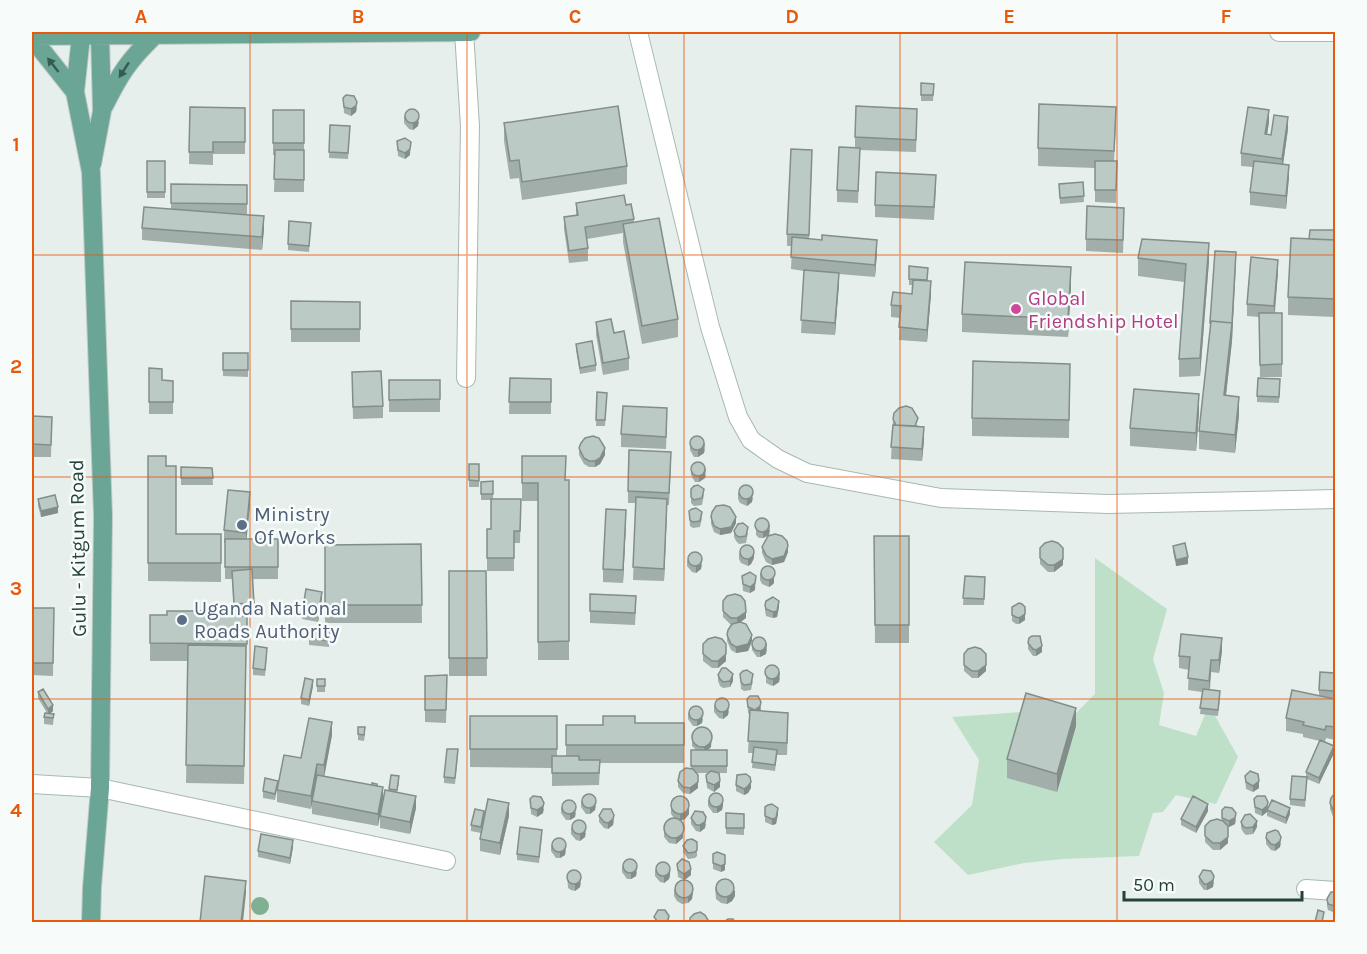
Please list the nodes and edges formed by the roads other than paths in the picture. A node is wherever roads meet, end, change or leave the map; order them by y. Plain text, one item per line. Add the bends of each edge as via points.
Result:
1 (464, 32) edge
2 (471, 32) edge
3 (638, 32) edge
4 (1279, 32) edge
5 (1335, 32) edge
6 (155, 35) junction
7 (81, 36) junction
8 (100, 36) junction
9 (32, 37) edge
10 (75, 92) junction
11 (102, 111) junction
12 (91, 172) junction
13 (466, 378) dead end
14 (1335, 499) edge
15 (32, 784) edge
16 (100, 788) junction
17 (446, 861) dead end
18 (1306, 889) dead end
19 (1335, 891) edge
20 (92, 922) edge

1 - 2 main road
1 - 6 main road
1 - 13 street via 470,126
3 - 14 street via 710,327 738,417 751,440 778,459 807,473 941,498 1108,504
4 - 5 street
6 - 8 main road
6 -> 11 main road via 126,65
7 - 8 main road
7 - 9 main road
7 - 10 main road, Gulu - Kitgum Road
8 - 11 main road, Gulu - Kitgum Road
10 -> 9 main road
10 - 12 main road, Gulu - Kitgum Road
11 - 12 main road, Gulu - Kitgum Road
12 - 16 main road, Gulu - Kitgum Road via 103,516
15 - 16 street
16 - 17 street
16 - 20 main road, Gulu - Kitgum Road
18 - 19 street

